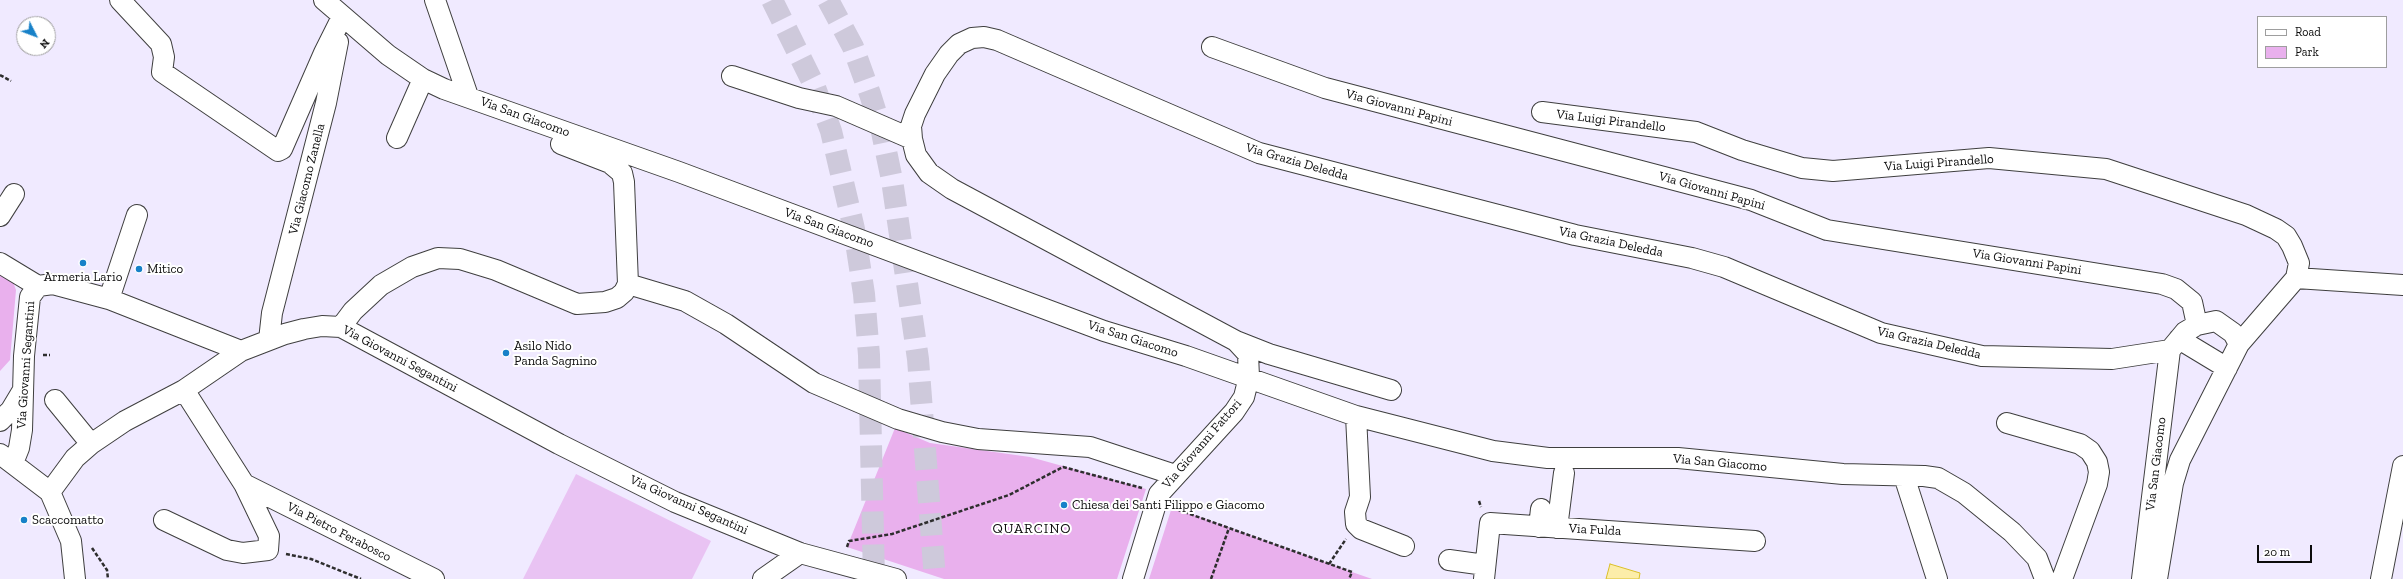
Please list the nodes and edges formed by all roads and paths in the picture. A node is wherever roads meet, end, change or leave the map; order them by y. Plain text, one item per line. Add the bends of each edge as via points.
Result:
1 (120, 0) edge
2 (324, 0) edge
3 (435, 0) edge
4 (342, 18) junction
5 (1212, 47) dead end
6 (0, 75) edge
7 (732, 76) dead end
8 (423, 79) junction
9 (11, 81) dead end
10 (444, 89) junction
11 (468, 96) junction
12 (1542, 112) dead end
13 (397, 138) dead end
14 (912, 139) junction
15 (14, 194) dead end
16 (137, 215) dead end
17 (0, 216) edge
18 (0, 263) edge
19 (2296, 278) junction
20 (628, 284) junction
21 (2403, 285) edge
22 (38, 286) junction
23 (109, 299) junction
24 (2197, 325) junction
25 (340, 327) junction
26 (269, 340) junction
27 (1236, 340) junction
28 (2175, 344) junction
29 (2239, 344) junction
30 (241, 351) junction
31 (2227, 368) junction
32 (1248, 378) junction
33 (23, 390) junction
34 (184, 390) junction
35 (1391, 390) dead end
36 (55, 400) dead end
37 (1356, 416) junction
38 (0, 421) edge
39 (2007, 423) dead end
40 (91, 444) junction
41 (6, 458) edge
42 (2403, 466) edge
43 (1564, 473) dead end
44 (1175, 475) junction
45 (1904, 476) junction
46 (244, 484) junction
47 (50, 492) junction
48 (1157, 498) junction
49 (164, 520) dead end
50 (1546, 522) junction
51 (1229, 528) junction
52 (1755, 541) dead end
53 (1404, 546) dead end
54 (72, 548) junction
55 (268, 550) junction
56 (800, 553) junction
57 (1449, 560) dead end
58 (839, 563) junction
59 (1485, 572) edge
60 (67, 579) edge
61 (76, 579) edge
62 (108, 579) edge
63 (361, 579) edge
64 (434, 579) edge
65 (763, 579) edge
66 (896, 579) edge
67 (1133, 579) edge
68 (1211, 579) edge
69 (1350, 579) edge
70 (1937, 579) edge
71 (2045, 579) edge
72 (2062, 579) edge
73 (2142, 579) edge
74 (2157, 579) edge
75 (2381, 579) edge

1 - 4 street via 161,44 164,57 162,72 278,150 282,149
2 - 4 street, Via San Giacomo
3 - 11 street
4 - 8 street, Via San Giacomo
4 - 26 street, Via Giacomo Zanella via 326,103 272,313
5 - 24 street, Via Giovanni Papini via 1325,88 1751,200 1827,230 2162,284 2176,289 2192,302
6 - 9 path
7 - 14 street via 799,98 836,106
8 - 10 street, Via San Giacomo
8 - 13 street
10 - 11 street, Via San Giacomo
10 - 20 street via 447,97 455,102 617,168 624,182
11 - 32 street, Via San Giacomo via 1104,331
12 - 19 street, Via Luigi Pirandello via 1696,132 1742,150 1802,168 1833,171 1989,158 2106,169 2246,215 2276,229 2286,236 2299,263
14 - 27 street, Via Grazia Deledda via 921,164 938,180
14 - 28 street, Via Grazia Deledda via 911,126 922,97 949,54 959,44 972,38 984,37 997,40 1259,153 1576,235 1692,258 1724,267 1881,333 1982,356 2112,359
15 - 17 street
16 - 23 street
18 - 22 street
19 - 21 street
19 - 29 street, Via San Giacomo
20 - 25 street via 617,298 605,302 577,304 496,270 455,258 438,258 412,267 381,286 353,311
20 - 44 street via 685,301 726,324 814,383 898,419 978,439 1090,447
22 - 23 street, Via Giovanni Segantini via 53,284
22 - 33 street, Via Giovanni Segantini via 30,297
23 - 30 street, Via Giovanni Segantini
24 - 28 street via 2185,332
24 - 29 street via 2216,321 2233,333
25 - 26 street, Via Giovanni Segantini via 304,329
25 - 56 street, Via Giovanni Segantini via 552,440 668,498
26 - 30 street, Via Giovanni Segantini
27 - 32 street, Via Grazia Deledda via 1248,354
27 - 35 street via 1269,354
28 - 31 street
28 - 73 street, Via San Giacomo
29 - 31 street, Via San Giacomo
30 - 34 street
31 - 74 street, Via San Giacomo via 2173,482
32 - 37 street, Via San Giacomo
32 - 44 street, Via Giovanni Fattori via 1244,397 1234,412
33 - 38 street via 12,410
33 - 41 street, Via Giovanni Segantini via 19,448
34 - 40 street via 125,420
34 - 46 street
36 - 40 street
37 - 45 street, Via San Giacomo via 1493,451 1548,458 1678,458 1843,474
37 - 53 street via 1360,497 1355,512 1356,524 1361,529
39 - 72 street via 2080,444 2090,451 2097,462 2097,484
40 - 47 street via 75,458
41 - 47 street
42 - 75 street
43 - 50 street
44 - 48 street, Via Giovanni Fattori
45 - 70 street
45 - 71 street, Via San Giacomo via 1938,478 1964,493 1995,516 2024,544 2037,558
46 - 55 street via 269,536
46 - 64 street, Via Pietro Ferabosco
47 - 54 street
48 - 51 path
48 - 58 path via 1063,467 1009,495 935,521 892,534 849,542
48 - 67 street, Via Giovanni Fattori
49 - 55 street via 227,550 243,553
50 - 52 street, Via Fulda
50 - 59 street, Via Fulda via 1491,514
51 - 68 path
51 - 69 path via 1352,572
54 - 60 street
54 - 61 street
54 - 62 path via 86,541 107,570
55 - 63 path via 311,559
56 - 58 street, Via Giovanni Segantini
56 - 65 street
57 - 59 street
58 - 66 street, Via Giovanni Segantini

